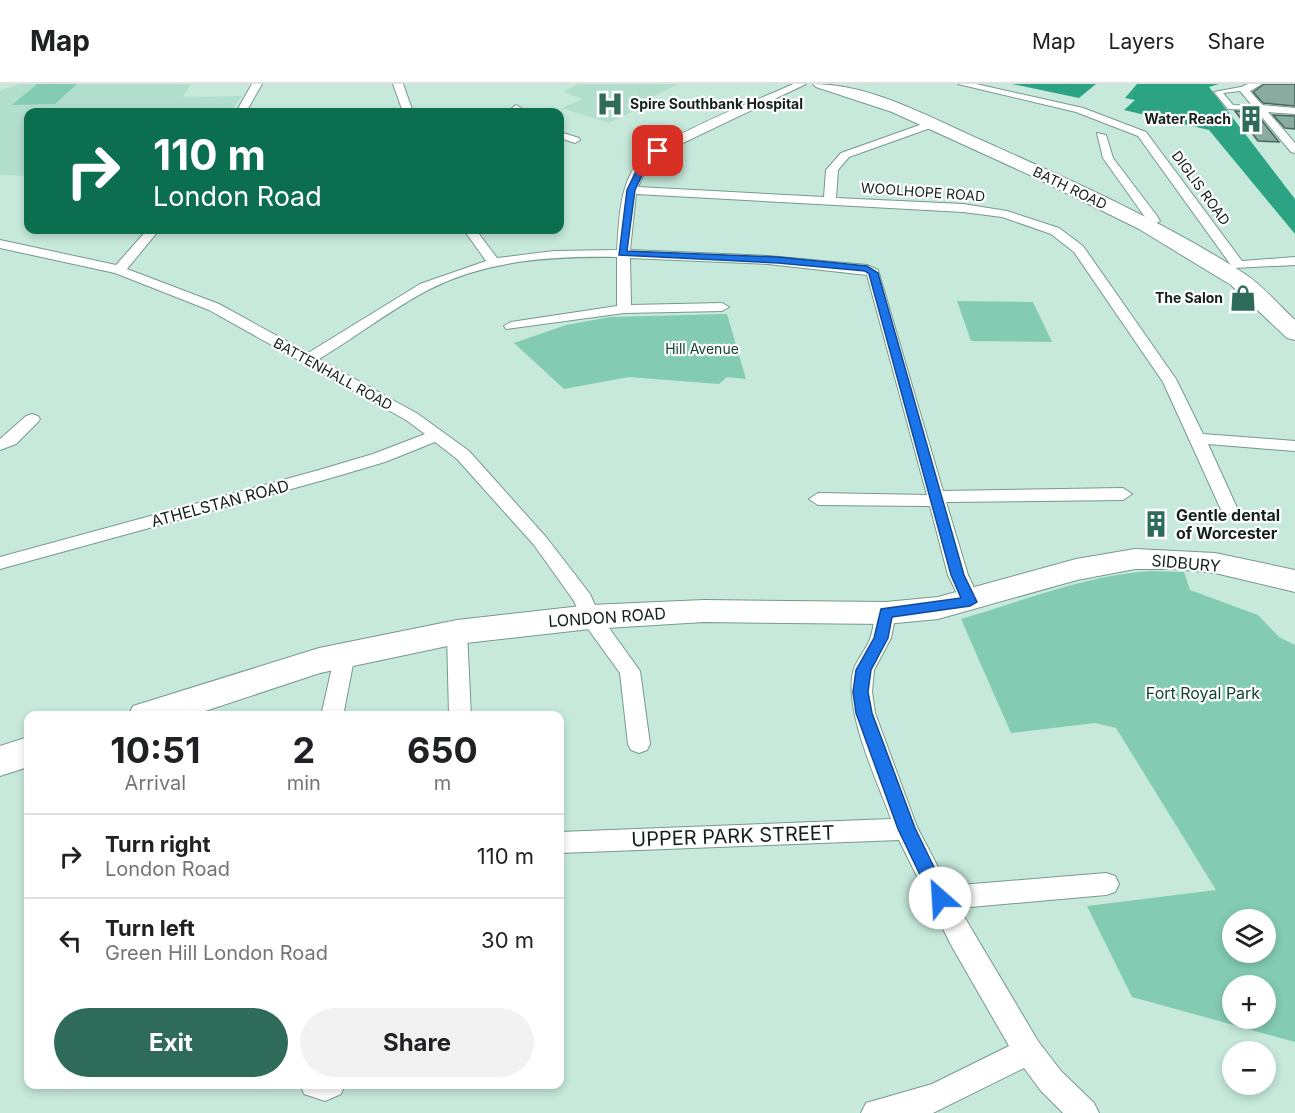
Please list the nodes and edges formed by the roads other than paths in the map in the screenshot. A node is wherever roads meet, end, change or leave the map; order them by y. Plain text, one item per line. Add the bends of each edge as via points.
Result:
1 (257, 84) edge
2 (398, 84) edge
3 (801, 84) edge
4 (821, 84) edge
5 (963, 84) edge
6 (1257, 84) edge
7 (1246, 88) junction
8 (243, 108) edge
9 (407, 108) edge
10 (1260, 108) junction
11 (1295, 111) edge
12 (932, 124) junction
13 (1101, 135) dead end
14 (564, 136) edge
15 (574, 140) dead end
16 (1295, 150) edge
17 (631, 190) junction
18 (830, 202) junction
19 (1146, 225) junction
20 (150, 234) edge
21 (473, 234) edge
22 (0, 244) edge
23 (622, 253) junction
24 (1295, 261) edge
25 (495, 264) junction
26 (119, 270) junction
27 (1238, 272) junction
28 (722, 307) dead end
29 (624, 309) junction
30 (511, 326) dead end
31 (1295, 333) edge
32 (307, 360) junction
33 (32, 419) dead end
34 (437, 435) junction
35 (1197, 438) junction
36 (0, 445) edge
37 (1295, 446) edge
38 (1123, 494) dead end
39 (818, 499) dead end
40 (936, 499) junction
41 (1230, 510) dead end
42 (0, 563) edge
43 (1076, 570) joint
44 (1295, 580) edge
45 (970, 602) junction
46 (886, 613) junction
47 (590, 617) junction
48 (457, 632) junction
49 (345, 654) junction
50 (161, 711) edge
51 (333, 711) edge
52 (460, 711) edge
53 (639, 744) dead end
54 (24, 753) edge
55 (0, 761) edge
56 (906, 829) junction
57 (564, 843) edge
58 (1106, 884) dead end
59 (940, 898) junction
60 (1028, 1051) junction
61 (1075, 1110) edge
62 (876, 1113) edge

1 - 8 street
2 - 9 street
3 - 17 street via 658,151 645,161
4 - 12 main road, BATH ROAD
5 - 27 street, DIGLIS ROAD via 1088,114 1142,134
6 - 7 street
7 - 10 street
7 - 10 street via 1218,92 1231,107
10 - 11 street
10 - 16 street
12 - 18 street via 845,155 828,175
12 - 19 main road, BATH ROAD
13 - 19 street via 1108,158 1154,221
14 - 15 street
17 - 18 street, WOOLHOPE ROAD
17 - 23 street
18 - 35 street, WOOLHOPE ROAD via 993,212 1055,231 1079,249 1171,382
19 - 27 main road, BATH ROAD
20 - 26 street
21 - 25 street
22 - 26 street, BATTENHALL ROAD
23 - 25 street via 537,257
23 - 29 street
23 - 40 street via 778,260 867,269 873,273
24 - 27 street
25 - 32 street via 446,277 412,293
26 - 32 street, BATTENHALL ROAD via 214,307
27 - 31 main road, BATH ROAD
28 - 29 street
29 - 30 street
32 - 34 street, BATTENHALL ROAD via 412,417
33 - 36 street via 10,441
34 - 42 street, ATHELSTAN ROAD via 325,474
34 - 47 street, BATTENHALL ROAD via 486,478 540,541 583,599
35 - 37 street
35 - 41 street, WOOLHOPE ROAD
38 - 40 street via 1100,490
39 - 40 street
40 - 45 street
43 - 44 main road, SIDBURY via 1135,559 1177,559
43 - 45 main road, LONDON ROAD
45 - 46 main road, LONDON ROAD
46 - 47 main road, LONDON ROAD via 704,611
46 - 56 street via 881,638 864,670 861,692 864,713
47 - 48 main road, LONDON ROAD
47 - 53 street, BATTENHALL ROAD via 630,671
48 - 49 main road, LONDON ROAD
48 - 52 street
49 - 50 main road, LONDON ROAD
49 - 51 street
54 - 55 main road
56 - 57 street, UPPER PARK STREET
56 - 59 street
58 - 59 street
59 - 60 street
60 - 61 street
60 - 62 street via 928,1101

